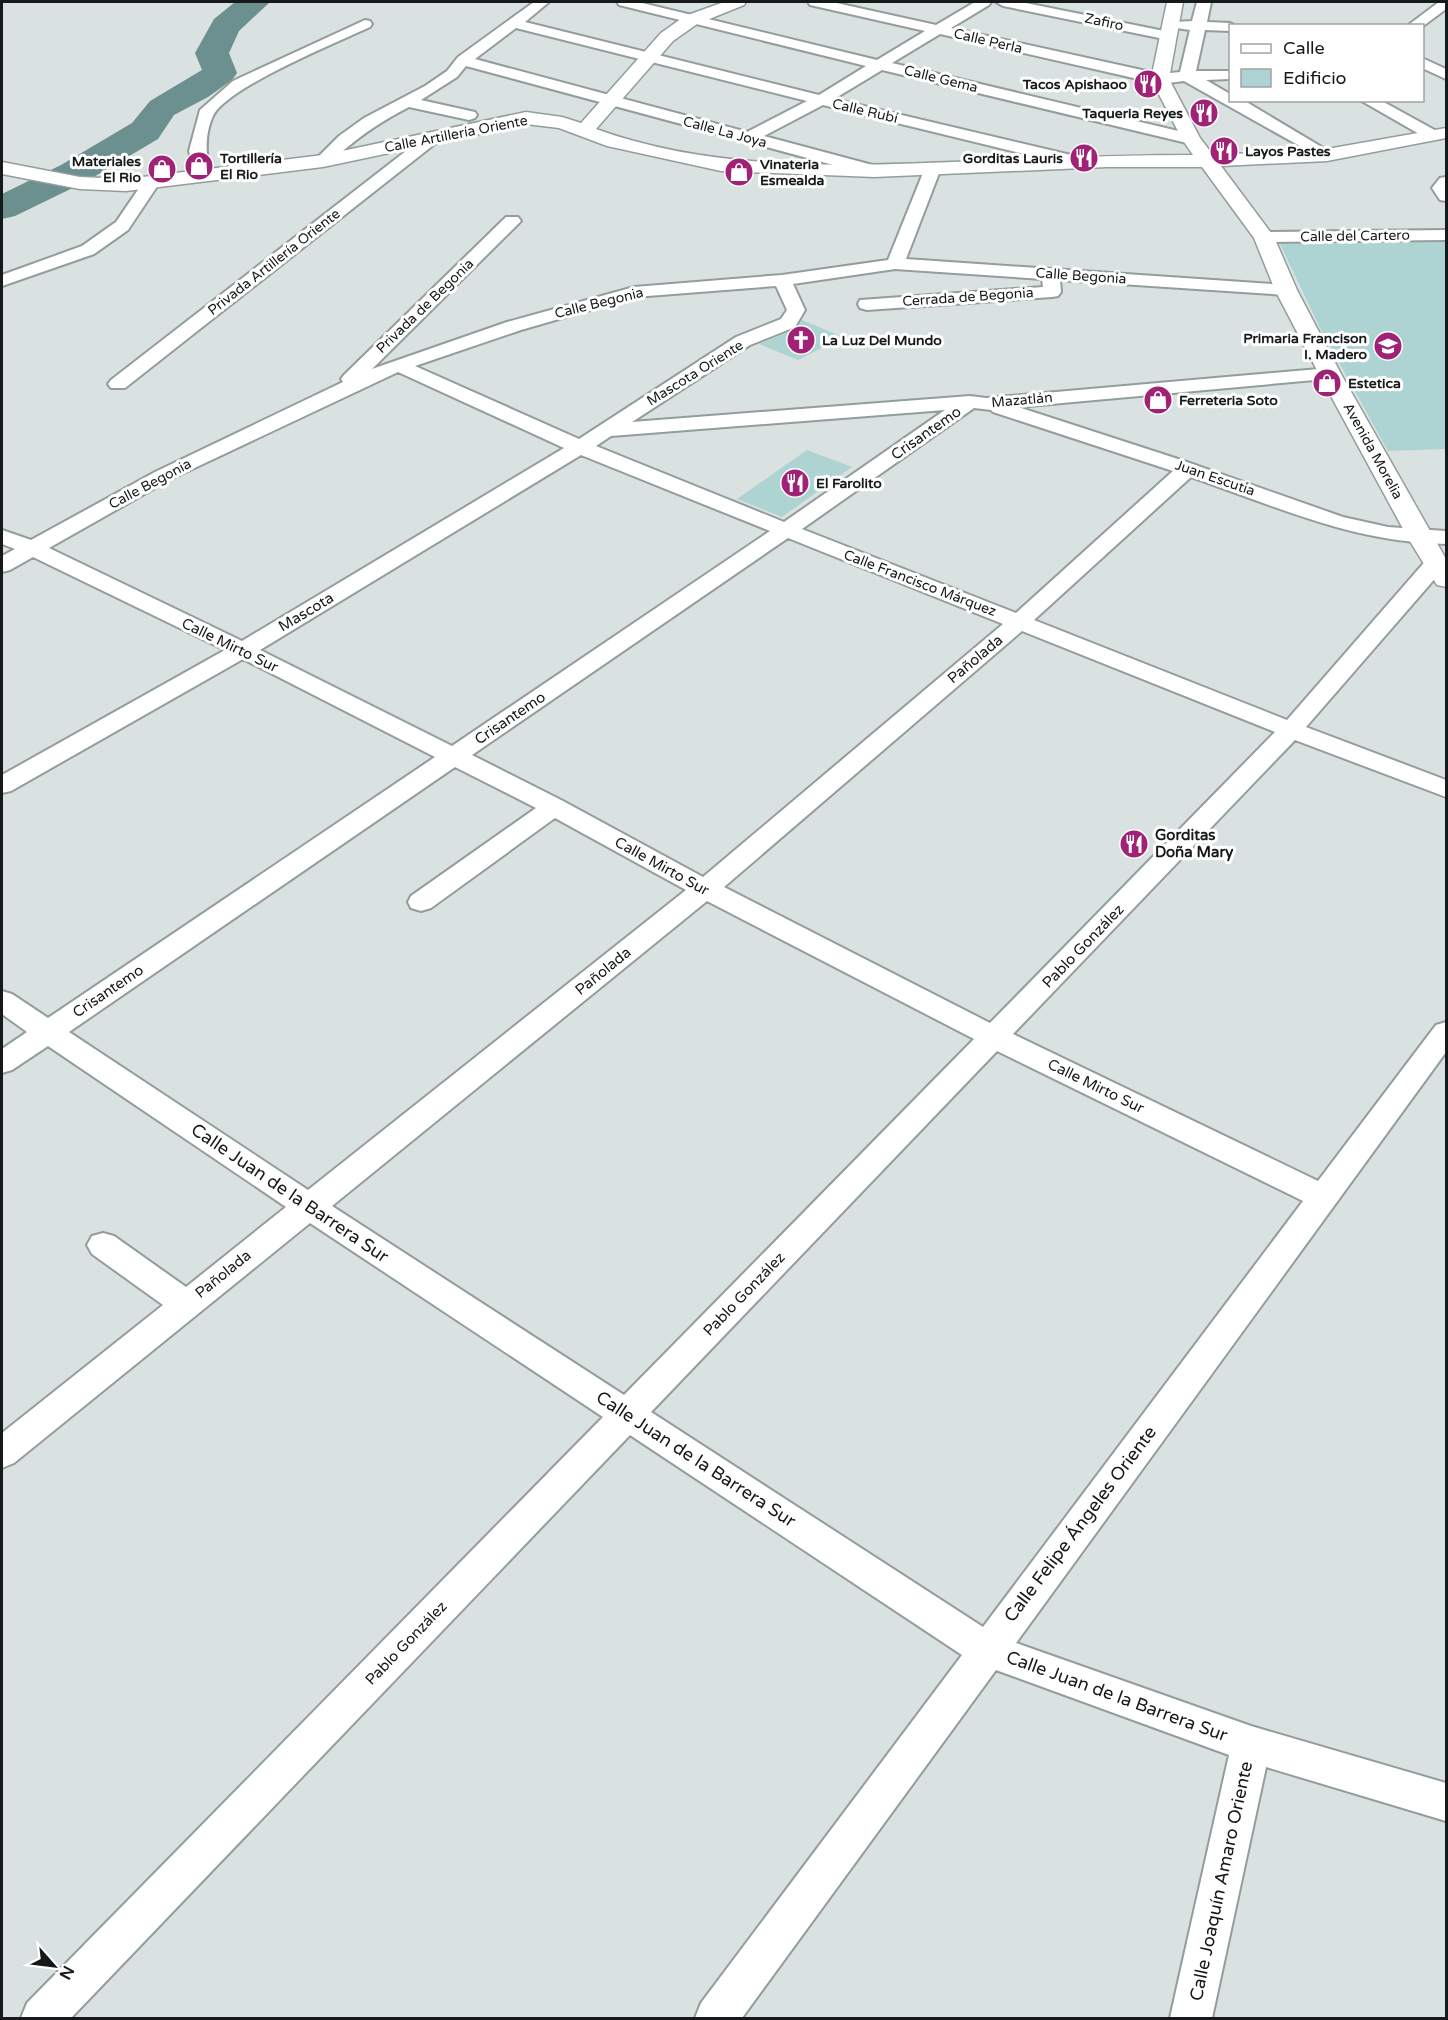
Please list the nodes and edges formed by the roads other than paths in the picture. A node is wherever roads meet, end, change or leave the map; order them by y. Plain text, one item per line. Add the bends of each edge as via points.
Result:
1 (542, 2) edge
2 (624, 2) edge
3 (738, 2) edge
4 (815, 2) edge
5 (984, 2) edge
6 (1003, 2) edge
7 (1175, 2) edge
8 (1203, 2) edge
9 (1443, 9) edge
10 (691, 20) junction
11 (513, 23) junction
12 (365, 24) dead end
13 (1417, 24) edge
14 (1197, 26) junction
15 (1229, 27) edge
16 (940, 30) junction
17 (1171, 30) junction
18 (649, 58) junction
19 (463, 60) junction
20 (1424, 63) edge
21 (881, 64) junction
22 (1229, 75) edge
23 (1446, 75) edge
24 (1187, 76) junction
25 (1160, 79) junction
26 (1229, 99) edge
27 (405, 100) junction
28 (612, 100) junction
29 (820, 100) junction
30 (1234, 102) edge
31 (1371, 102) edge
32 (469, 115) dead end
33 (583, 132) junction
34 (1440, 135) edge
35 (748, 138) junction
36 (1191, 139) junction
37 (430, 140) junction
38 (1327, 155) junction
39 (323, 161) junction
40 (1082, 163) junction
41 (933, 168) junction
42 (5, 169) edge
43 (1215, 170) junction
44 (874, 171) junction
45 (202, 175) junction
46 (152, 182) junction
47 (1446, 182) edge
48 (1446, 196) edge
49 (512, 221) dead end
50 (1446, 235) edge
51 (1264, 237) junction
52 (896, 264) junction
53 (1051, 274) junction
54 (782, 280) junction
55 (2, 281) edge
56 (1286, 290) junction
57 (867, 304) dead end
58 (398, 365) junction
59 (1330, 374) junction
60 (118, 384) dead end
61 (339, 391) junction
62 (978, 403) junction
63 (606, 430) junction
64 (580, 447) junction
65 (1187, 469) junction
66 (786, 530) junction
67 (2, 536) edge
68 (1421, 538) junction
69 (34, 549) junction
70 (1443, 560) edge
71 (2, 565) edge
72 (1019, 621) junction
73 (243, 650) junction
74 (1291, 730) junction
75 (452, 757) junction
76 (2, 785) edge
77 (1446, 789) edge
78 (554, 807) junction
79 (705, 890) junction
80 (421, 902) dead end
81 (2, 1001) edge
82 (48, 1032) junction
83 (1446, 1032) edge
84 (994, 1037) junction
85 (2, 1063) edge
86 (1323, 1197) junction
87 (308, 1206) junction
88 (103, 1245) dead end
89 (185, 1304) junction
90 (627, 1414) junction
91 (2, 1453) edge
92 (987, 1650) junction
93 (1251, 1744) junction
94 (1446, 1802) edge
95 (42, 2019) edge
96 (716, 2019) edge
97 (1191, 2019) edge

1 - 11 street
2 - 10 street, Calle Gema
3 - 10 street
4 - 16 street, Calle Perla
5 - 16 street
6 - 17 street, Zafiro
7 - 17 street
8 - 14 street
9 - 13 street
10 - 18 street via 667,37
10 - 21 street, Calle Gema
11 - 18 street, Calle Rubí
11 - 19 street
12 - 45 street via 238,84 206,113 197,151
14 - 15 street, Zafiro
14 - 17 street, Zafiro
14 - 24 street
16 - 21 street
16 - 25 street, Calle Perla
17 - 25 street
18 - 28 street
18 - 29 street, Calle Rubí
19 - 27 street via 452,74
19 - 28 street, Calle La Joya
20 - 23 street
21 - 29 street
21 - 36 street, Calle Gema
22 - 24 street, Calle Perla
24 - 25 street, Calle Perla
24 - 26 street
25 - 36 street, Avenida Morelia
27 - 32 street
27 - 39 street via 345,139
28 - 33 street
28 - 35 street, Calle La Joya
29 - 35 street
29 - 40 street, Calle Rubí
30 - 38 street
31 - 34 street
33 - 37 street, Calle Artillería Oriente via 562,123 526,118
33 - 44 street, Calle Artillería Oriente via 721,165
34 - 38 street
35 - 44 street, Calle La Joya
36 - 43 street, Avenida Morelia
37 - 39 street, Calle Artillería Oriente
37 - 60 street, Privada Artillería Oriente
38 - 43 street
39 - 45 street, Calle Artillería Oriente
40 - 41 street, Calle Artillería Oriente
40 - 43 street, Calle Artillería Oriente via 1107,161
41 - 44 street, Calle Artillería Oriente
41 - 52 street
42 - 46 street, Calle Artillería Oriente via 80,183
43 - 51 street, Avenida Morelia
45 - 46 street, Calle Artillería Oriente
46 - 55 street via 122,226 88,250
47 - 48 street via 1440,188
49 - 61 street, Privada de Begonia
50 - 51 street, Calle del Cartero
51 - 56 street, Avenida Morelia
52 - 53 street, Calle Begonia
52 - 54 street, Calle Begonia
53 - 56 street, Calle Begonia
53 - 57 street, Cerrada de Begonia via 1052,292
54 - 58 street, Calle Begonia via 634,292
54 - 63 street, Mascota Oriente via 796,310 788,323 743,341
56 - 59 street, Avenida Morelia
58 - 61 street, Calle Begonia
58 - 64 street, Calle Francisco Márquez
59 - 62 street, Mazatlán
59 - 68 street, Avenida Morelia
61 - 69 street, Calle Begonia via 162,476
62 - 63 street, Mazatlán
62 - 65 street, Juan Escutia
62 - 66 street, Crisantemo
63 - 64 street, Mascota
64 - 66 street, Calle Francisco Márquez
64 - 73 street, Mascota
65 - 68 street, Juan Escutia via 1357,529
65 - 72 street, Pañolada
66 - 72 street, Calle Francisco Márquez
66 - 75 street, Crisantemo
67 - 69 street, Calle Mirto Sur
68 - 70 street, Avenida Morelia
69 - 71 street, Calle Begonia
69 - 73 street, Calle Mirto Sur
70 - 74 street, Pablo González
72 - 74 street, Calle Francisco Márquez
72 - 79 street, Pañolada
73 - 75 street, Calle Mirto Sur
73 - 76 street, Mascota
74 - 77 street, Calle Francisco Márquez
74 - 84 street, Pablo González
75 - 78 street, Calle Mirto Sur
75 - 82 street, Crisantemo
78 - 79 street, Calle Mirto Sur
78 - 80 street
79 - 84 street, Calle Mirto Sur
79 - 87 street, Pañolada
81 - 82 street, Calle Juan de la Barrera Sur
82 - 85 street, Crisantemo
82 - 87 street, Calle Juan de la Barrera Sur
83 - 86 street, Calle Felipe Ángeles Oriente
84 - 86 street, Calle Mirto Sur
84 - 90 street, Pablo González
86 - 92 street, Calle Felipe Ángeles Oriente
87 - 89 street, Pañolada
87 - 90 street, Calle Juan de la Barrera Sur
88 - 89 street
89 - 91 street, Pañolada
90 - 92 street, Calle Juan de la Barrera Sur
90 - 95 street, Pablo González
92 - 93 street, Calle Juan de la Barrera Sur
92 - 96 street, Calle Felipe Ángeles Oriente
93 - 94 street, Calle Juan de la Barrera Sur
93 - 97 street, Calle Joaquín Amaro Oriente

